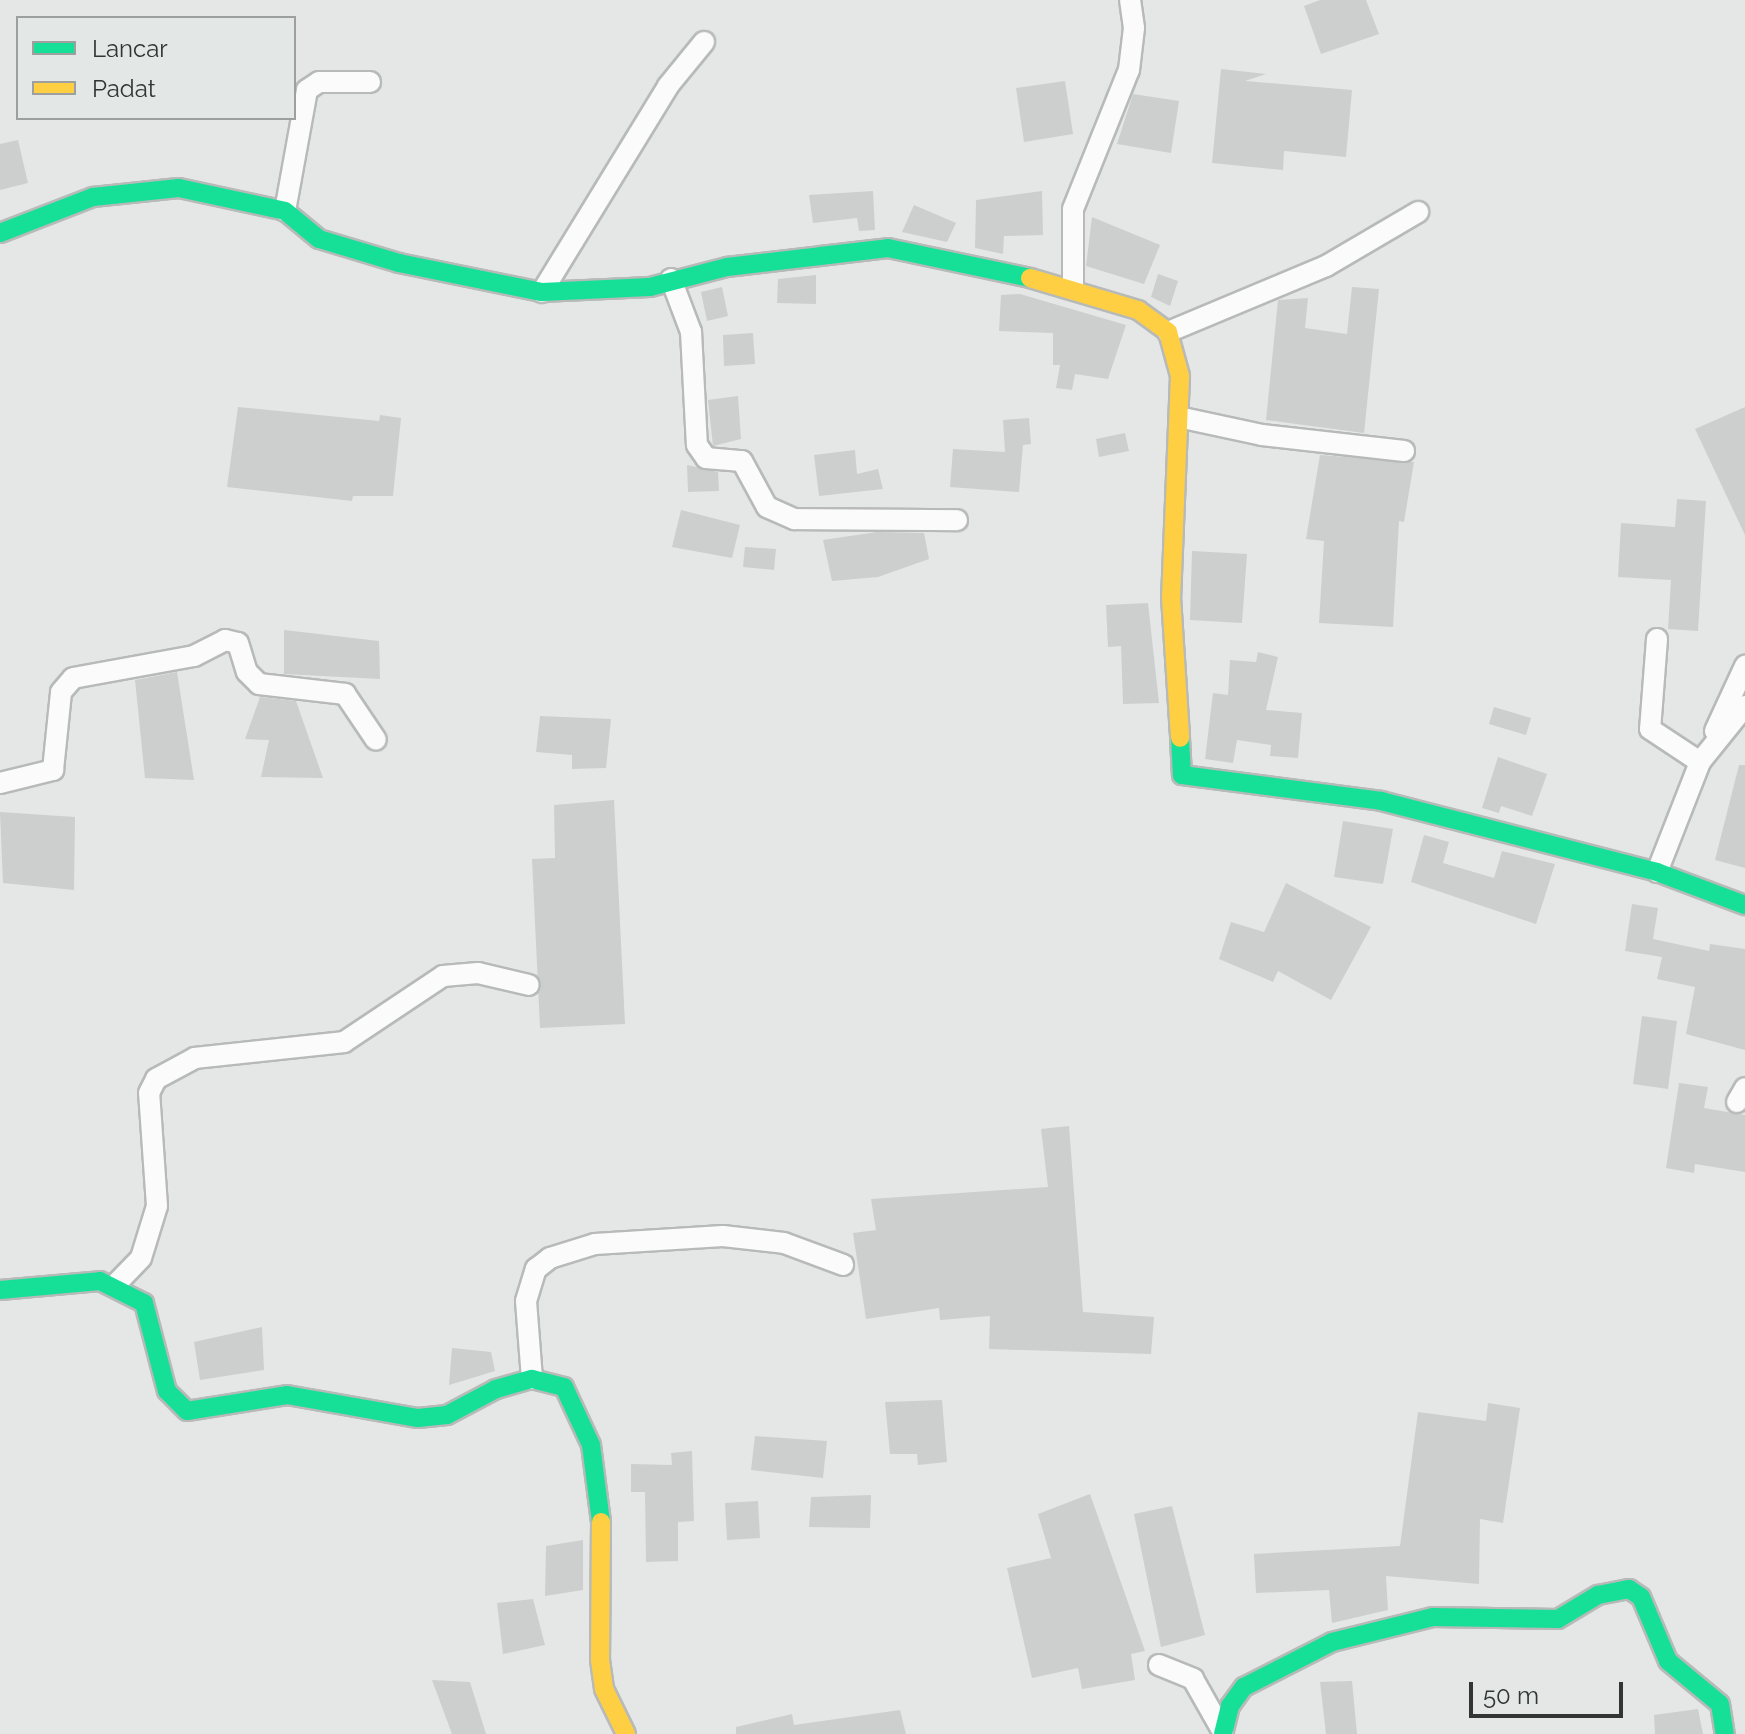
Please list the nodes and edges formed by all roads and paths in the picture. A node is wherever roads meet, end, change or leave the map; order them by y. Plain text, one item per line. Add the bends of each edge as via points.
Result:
1 (1130, 0) edge
2 (704, 42) dead end
3 (370, 82) dead end
4 (285, 211) junction
5 (1418, 212) dead end
6 (0, 233) edge
7 (671, 279) junction
8 (1073, 287) junction
9 (542, 292) junction
10 (1168, 332) junction
11 (1183, 418) junction
12 (1404, 451) dead end
13 (957, 520) dead end
14 (1657, 639) dead end
15 (1745, 666) edge
16 (1745, 706) edge
17 (376, 740) dead end
18 (1704, 756) junction
19 (0, 783) edge
20 (1657, 872) junction
21 (1745, 905) edge
22 (529, 985) dead end
23 (843, 1265) dead end
24 (115, 1285) junction
25 (0, 1290) edge
26 (532, 1379) junction
27 (1159, 1665) dead end
28 (1223, 1733) edge
29 (626, 1734) edge
30 (1725, 1734) edge

1 - 8 street via 1134,28 1129,70 1073,209
2 - 9 street via 668,86
3 - 4 street via 319,82 307,90
4 - 6 street via 179,188 134,188
4 - 9 street via 319,239
5 - 10 street via 1326,266
7 - 8 street via 888,248
7 - 9 street via 650,287
7 - 13 street via 691,332 697,445 706,458 742,461 767,507 794,519
8 - 10 street via 1138,310
10 - 11 street
11 - 12 street via 1262,435
11 - 20 street via 1171,597 1182,775 1359,796
14 - 18 street via 1650,729
15 - 18 street
16 - 18 street
17 - 19 street via 345,694 259,684 247,672 238,643 225,640 194,656 73,678 61,692 53,770
18 - 20 street
20 - 21 street
22 - 24 street via 478,973 443,976 344,1042 195,1058 156,1079 149,1093 157,1206 141,1258
23 - 26 street via 784,1243 723,1236 595,1244 550,1258 536,1269 526,1301
24 - 25 street via 81,1280
24 - 26 street via 144,1303 167,1391 187,1411 287,1395 418,1418 447,1415 496,1389
26 - 29 street via 564,1387 591,1445 601,1523 600,1660 604,1689
27 - 28 street via 1193,1679
28 - 30 street via 1230,1706 1244,1687 1271,1668 1332,1642 1433,1617 1558,1619 1598,1595 1629,1589 1641,1597 1668,1661 1720,1704

